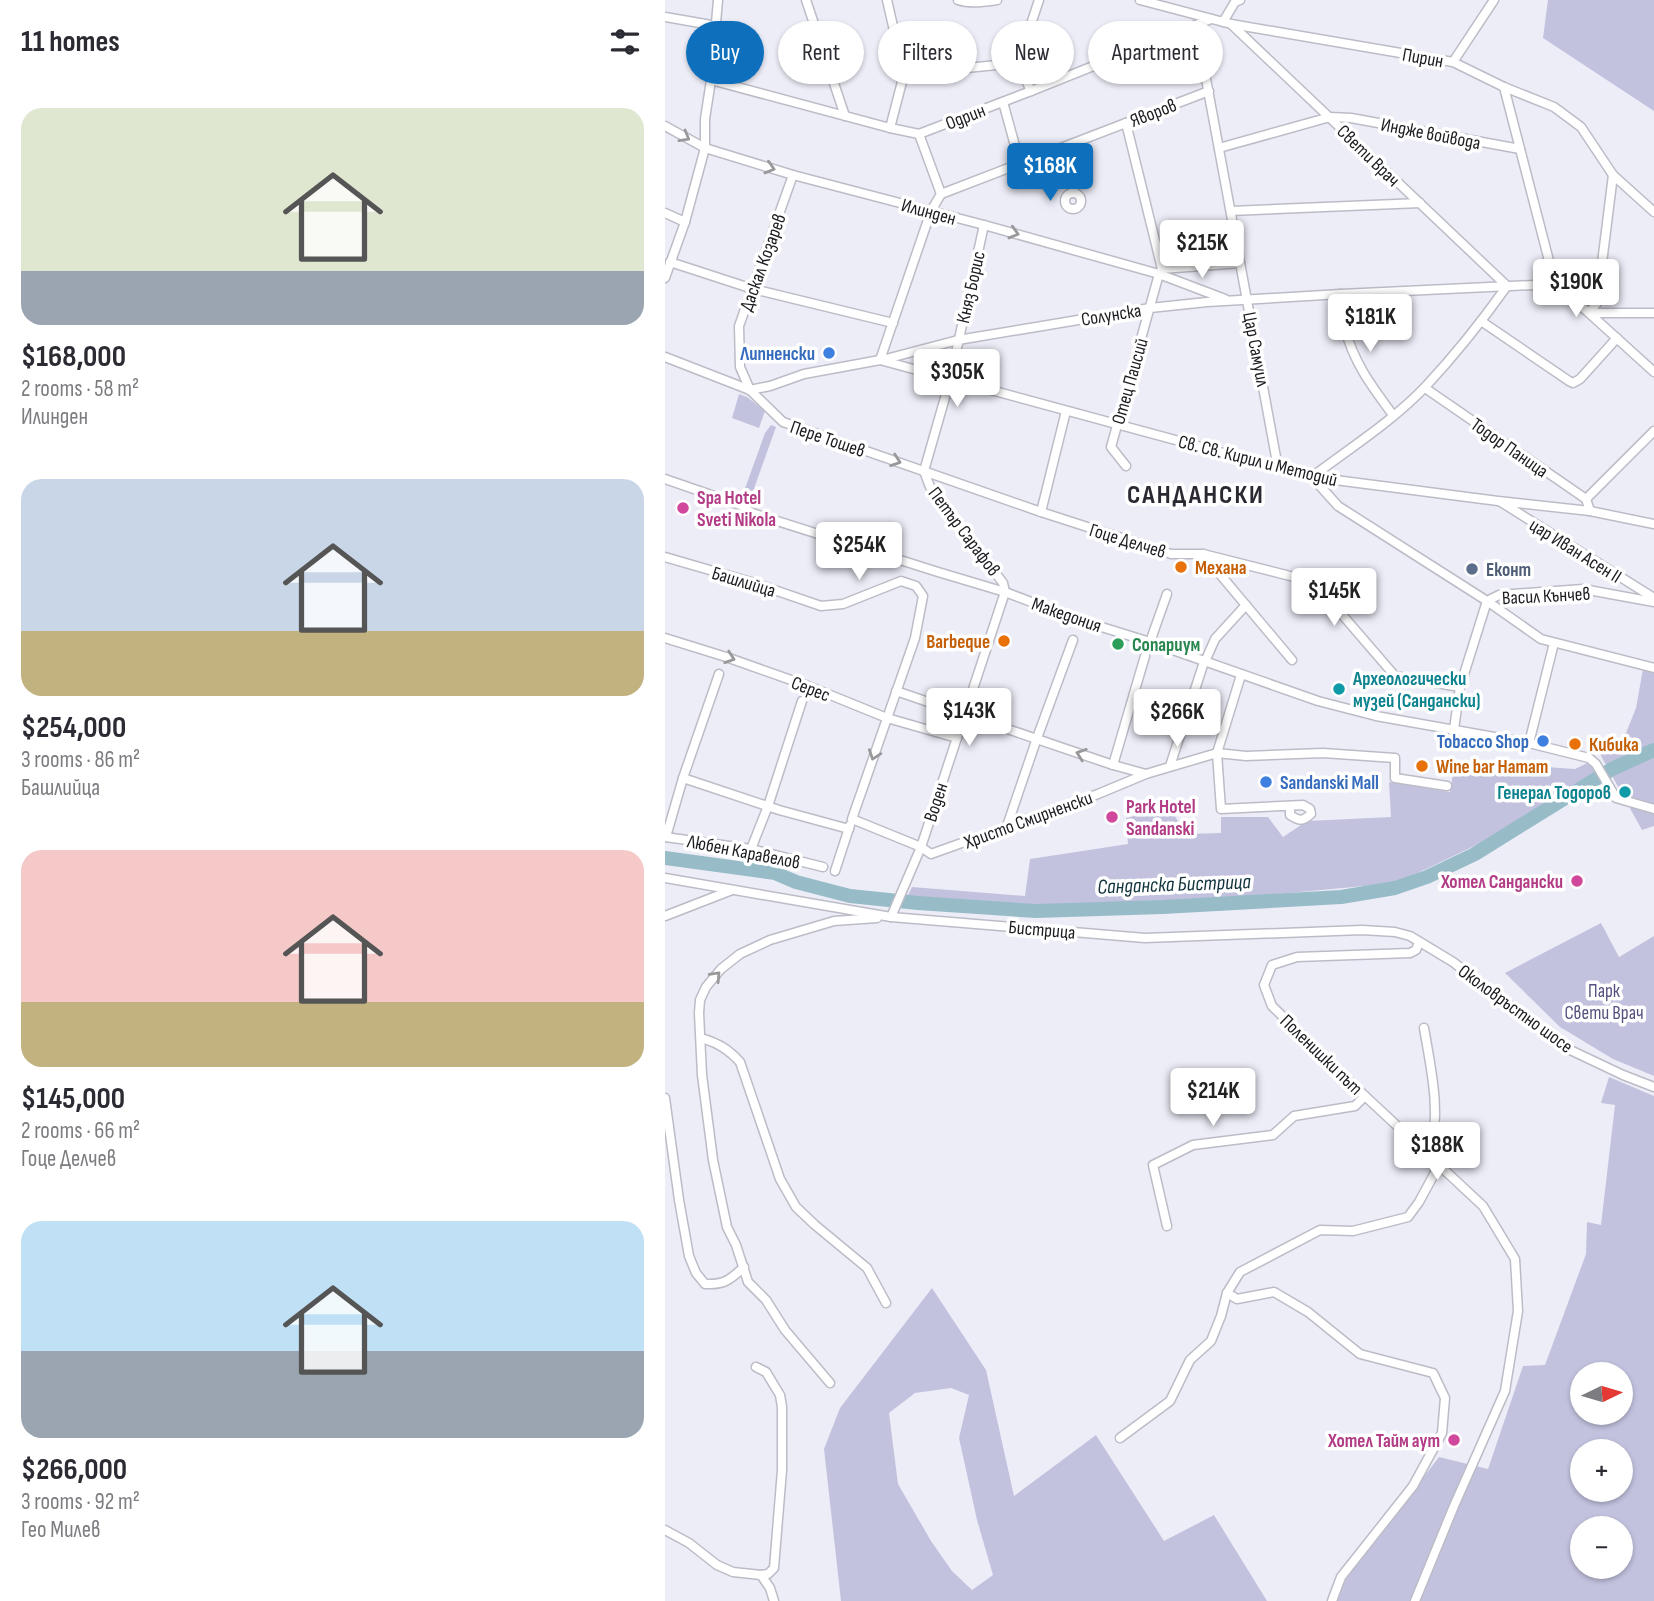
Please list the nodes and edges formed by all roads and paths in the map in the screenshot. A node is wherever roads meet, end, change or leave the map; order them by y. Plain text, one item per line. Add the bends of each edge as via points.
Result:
1 (718, 0) edge
2 (806, 0) edge
3 (887, 0) edge
4 (958, 0) edge
5 (997, 0) edge
6 (1039, 0) edge
7 (1140, 0) edge
8 (1240, 0) edge
9 (1494, 0) edge
10 (665, 17) edge
11 (1211, 19) junction
12 (688, 21) edge
13 (717, 21) edge
14 (892, 21) edge
15 (1032, 21) edge
16 (1206, 21) edge
17 (1227, 23) junction
18 (1453, 62) junction
19 (1088, 68) edge
20 (710, 84) edge
21 (726, 84) edge
22 (901, 84) edge
23 (1028, 84) edge
24 (1208, 84) edge
25 (1504, 87) junction
26 (1031, 91) junction
27 (1209, 91) junction
28 (1003, 102) junction
29 (845, 116) junction
30 (1329, 117) junction
31 (1126, 123) junction
32 (665, 126) edge
33 (890, 128) junction
34 (919, 134) junction
35 (1069, 145) junction
36 (705, 148) junction
37 (1219, 148) junction
38 (1520, 149) junction
39 (1020, 164) junction
40 (793, 175) junction
41 (1613, 175) junction
42 (1073, 193) dead end
43 (941, 194) junction
44 (1420, 203) junction
45 (1649, 204) edge
46 (931, 211) junction
47 (1231, 211) junction
48 (1654, 212) edge
49 (665, 213) edge
50 (685, 222) junction
51 (984, 225) junction
52 (670, 262) junction
53 (1240, 263) junction
54 (1160, 271) junction
55 (665, 278) edge
56 (1555, 284) junction
57 (1507, 286) junction
58 (753, 289) junction
59 (1341, 295) junction
60 (1247, 300) junction
61 (1231, 302) junction
62 (1150, 308) junction
63 (1589, 313) junction
64 (1654, 313) edge
65 (1481, 321) junction
66 (893, 323) junction
67 (1617, 338) junction
68 (958, 340) junction
69 (665, 357) edge
70 (880, 360) junction
71 (1654, 372) edge
72 (950, 380) junction
73 (1425, 387) junction
74 (750, 390) junction
75 (1066, 411) junction
76 (1394, 415) junction
77 (1117, 423) junction
78 (1654, 431) edge
79 (1126, 466) dead end
80 (1279, 467) junction
81 (924, 471) junction
82 (1313, 477) junction
83 (665, 479) edge
84 (1586, 499) junction
85 (1498, 501) junction
86 (1590, 510) junction
87 (1041, 512) junction
88 (1654, 524) edge
89 (1203, 554) junction
90 (665, 557) edge
91 (1005, 592) junction
92 (1167, 594) dead end
93 (1654, 600) edge
94 (1487, 601) junction
95 (1246, 605) junction
96 (665, 638) edge
97 (1073, 640) dead end
98 (1150, 642) junction
99 (1554, 643) junction
100 (1145, 656) dead end
101 (1206, 660) junction
102 (1292, 660) dead end
103 (1654, 668) edge
104 (719, 674) dead end
105 (1241, 675) junction
106 (1461, 687) junction
107 (896, 691) junction
108 (801, 701) dead end
109 (966, 714) junction
110 (887, 718) junction
111 (1454, 729) junction
112 (957, 738) junction
113 (1037, 738) junction
114 (1529, 743) junction
115 (1217, 753) junction
116 (1113, 765) junction
117 (1170, 766) junction
118 (1146, 774) junction
119 (683, 778) junction
120 (1447, 786) dead end
121 (768, 806) junction
122 (1290, 806) dead end
123 (1654, 809) edge
124 (852, 819) junction
125 (1007, 826) junction
126 (849, 829) junction
127 (666, 837) edge
128 (921, 847) junction
129 (751, 849) junction
130 (823, 867) dead end
131 (835, 871) dead end
132 (665, 878) edge
133 (735, 889) junction
134 (892, 913) junction
135 (665, 916) edge
136 (1419, 942) junction
137 (1424, 1028) dead end
138 (701, 1038) junction
139 (1654, 1087) edge
140 (1365, 1096) junction
141 (665, 1098) edge
142 (1429, 1155) junction
143 (1439, 1165) junction
144 (1167, 1226) dead end
145 (744, 1267) junction
146 (1227, 1293) junction
147 (886, 1303) dead end
148 (756, 1367) dead end
149 (830, 1383) dead end
150 (1119, 1437) dead end
151 (665, 1530) edge
152 (761, 1575) junction
153 (774, 1601) edge
154 (1332, 1601) edge
155 (1415, 1601) edge

1 - 13 street
2 - 29 street
3 - 14 street
4 - 5 street
6 - 15 street
7 - 11 street, Пирин
8 - 17 street
9 - 18 street
10 - 12 street
11 - 16 street, Одрин
11 - 17 street, Пирин
17 - 18 street, Пирин
17 - 30 street, Свети Врач
18 - 25 street, Пирин
19 - 26 street, Одрин
20 - 36 street
21 - 29 street
22 - 33 street
23 - 26 street
24 - 27 street, Цар Самуил
25 - 38 street
25 - 41 street, Пирин via 1554,107 1581,127
26 - 28 street, Одрин
27 - 31 street, Яворов
27 - 37 street, Цар Самуил
28 - 34 street, Одрин
28 - 39 street
29 - 33 street
30 - 37 street, Индже войвода
30 - 38 street, Индже войвода
30 - 44 street, Свети Врач
31 - 35 street, Яворов
31 - 54 street
32 -> 36 street, Илинден
33 - 34 street
34 - 43 street
35 - 39 street, Яворов
35 - 42 street via 1076,166
36 -> 40 street, Илинден
36 - 50 street
37 - 47 street, Цар Самуил
38 - 56 street
39 - 43 street, Яворов
40 - 46 street, Илинден
40 - 58 street, Даскал Козарев
41 - 45 street, Пирин
41 - 63 street via 1597,303
43 - 46 street
44 - 47 street
44 - 57 street, Свети Врач
45 - 48 street, Пирин
46 - 51 street, Илинден
46 - 66 street
47 - 53 street, Цар Самуил
49 - 50 street
50 - 52 street
51 -> 54 street, Илинден
51 - 68 street, Княз Борис
52 - 55 street
52 - 58 street
53 - 54 street
53 - 60 street, Цар Самуил
54 - 61 street, Илинден
54 - 62 street, Отец Паисий
56 - 57 street, Солунска
56 - 63 street
57 - 59 street, Солунска
57 - 65 street
58 - 66 street
58 - 74 street, Даскал Козарев via 739,326 740,367
59 - 60 street, Солунска
59 - 76 street via 1344,326 1353,351 1366,379
60 - 61 street, Солунска
60 - 80 street, Цар Самуил
61 - 62 street, Солунска
62 - 68 street, Солунска
62 - 77 street, Отец Паисий
63 - 64 street
63 - 67 street
65 - 67 street via 1573,383
65 - 73 street
66 - 70 street
67 - 71 street
68 - 70 street, Солунска
68 - 72 street, Княз Борис
69 - 74 street, Пере Тошев
70 - 72 street, Св. Св. Кирил и Методий
70 - 74 street, Солунска
72 - 75 street, Св. Св. Кирил и Методий
72 - 81 street, Княз Борис
73 - 76 street
73 - 84 street, Тодор Паница
74 -> 81 street, Пере Тошев via 783,422
75 - 77 street, Св. Св. Кирил и Методий
75 - 87 street
76 - 82 street
77 - 79 street, Отец Паисий via 1111,447
77 - 80 street, Св. Св. Кирил и Методий
78 - 84 street
80 - 82 street, Св. Св. Кирил и Методий
81 - 87 street, Гоце Делчев
81 - 91 street, Петър Сарафов via 930,487 1003,583
82 - 85 street, Св. Св. Кирил и Методий
82 - 94 street via 1338,506
83 - 91 street, Македония via 752,513
84 - 86 street
85 - 86 street, Св. Св. Кирил и Методий
85 - 93 street, цар Иван Асен II
86 - 88 street, Св. Св. Кирил и Методий
87 - 89 street, Гоце Делчев via 1171,554
89 - 95 street
89 - 106 street, Гоце Делчев via 1314,582 1395,677
90 - 107 street, Башлийца via 821,606 843,604 901,581 916,586 923,596 915,638
91 - 98 street, Македония
91 - 109 street, Воден
92 - 98 street
93 - 94 street, Васил Кънчев via 1583,589 1499,595
94 - 99 street via 1541,639
94 - 106 street, Васил Кънчев
95 - 101 street via 1215,639
95 - 102 street
96 -> 110 street, Серес
97 - 113 street
98 - 101 street, Македония
99 - 103 street
99 - 114 street
100 - 116 street
101 - 105 street, Македония
101 - 117 street
104 - 119 street
105 - 111 street, Македония via 1365,713
105 - 115 street
106 - 111 street, Васил Кънчев
107 - 109 street
107 - 110 street, Башлийца
108 - 121 street
109 - 112 street, Воден
109 - 113 street
110 - 112 street, Серес
110 -> 124 street, Башлийца
111 - 114 street, Македония
112 - 128 street, Воден
116 -> 113 street
113 - 125 street
114 - 123 street, Македония via 1589,758 1616,799
115 - 117 street, Христо Смирненски
115 - 120 street via 1395,758 1395,778
115 - 122 street via 1221,809
116 - 118 street
117 - 118 street, Христо Смирненски
118 - 125 street, Христо Смирненски
119 - 121 street
119 - 127 street
121 - 126 street
121 - 129 street
124 - 126 street, Башлийца
124 - 128 street
125 - 128 street, Христо Смирненски via 931,854
126 - 131 street, Башлийца
127 - 129 street, Любен Каравелов
128 - 134 street, Воден
129 - 130 street, Любен Каравелов
132 - 133 street, Бистрица
133 - 134 street, Бистрица
133 - 135 street
134 - 136 street, Бистрица via 1145,938 1362,930 1395,932
138 -> 134 street via 700,1000 706,987 740,954 834,921
136 - 139 street, Околовръстно шосе via 1454,962 1566,1048
136 - 140 street, Поленишки път via 1410,953 1297,957 1272,965 1264,985 1272,1006
137 - 142 street via 1435,1115
138 - 145 street via 717,1181 727,1227
138 - 147 street via 728,1049 740,1062 780,1179 796,1207 867,1268
140 - 142 street, Поленишки път
140 - 144 street via 1355,1105 1294,1116 1273,1135 1193,1145 1153,1165
141 - 145 street via 679,1200 696,1273 705,1283 719,1284
142 - 143 street, Поленишки път
143 - 146 street via 1408,1217 1353,1231 1320,1230 1240,1272
143 - 155 street, Поленишки път via 1483,1206 1515,1259 1518,1311 1506,1391
145 - 149 street via 748,1282
146 - 150 street via 1211,1340 1189,1360 1170,1401
146 - 154 street via 1237,1299 1274,1292 1308,1312 1360,1354 1433,1373 1445,1398 1442,1433 1413,1486 1341,1577
148 - 152 street via 766,1372 782,1407 774,1568
151 - 152 street via 717,1565
152 - 153 street

